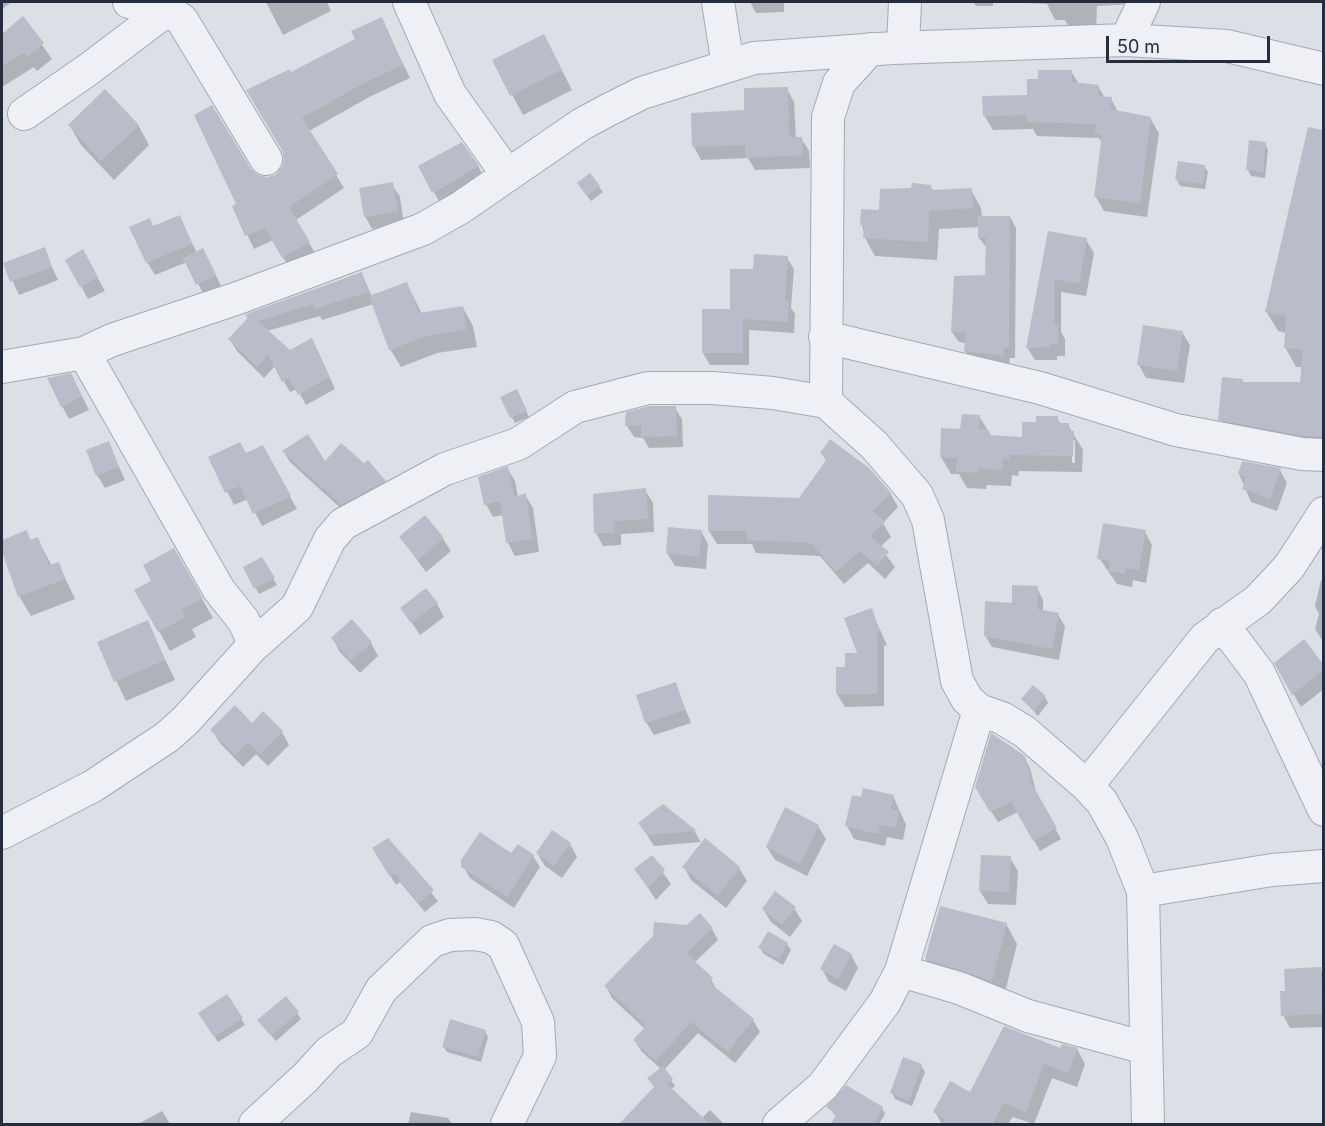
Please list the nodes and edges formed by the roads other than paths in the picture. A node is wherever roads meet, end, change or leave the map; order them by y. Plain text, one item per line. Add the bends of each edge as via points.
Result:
1 (129, 2) edge
2 (409, 2) edge
3 (718, 2) edge
4 (905, 2) edge
5 (1144, 2) edge
6 (167, 10) junction
7 (1126, 40) junction
8 (903, 47) junction
9 (870, 49) junction
10 (728, 66) junction
11 (1323, 69) edge
12 (24, 114) dead end
13 (266, 159) dead end
14 (507, 174) junction
15 (825, 337) junction
16 (84, 353) junction
17 (2, 367) edge
18 (826, 402) junction
19 (1323, 455) edge
20 (1320, 525) edge
21 (1222, 624) junction
22 (252, 647) junction
23 (979, 710) junction
24 (1087, 786) junction
25 (1323, 810) edge
26 (2, 833) edge
27 (1323, 866) edge
28 (1143, 891) junction
29 (901, 971) junction
30 (1146, 1048) junction
31 (255, 1125) edge
32 (507, 1125) edge
33 (779, 1125) edge
34 (1148, 1125) edge

1 - 6 street
2 - 14 street via 450,94
3 - 10 street
4 - 8 street
5 - 7 street
6 - 12 street
6 - 13 street via 182,20
7 - 8 street
7 - 11 street via 1227,46
8 - 9 street
9 - 10 street via 754,58
9 - 15 street via 839,83 828,117
10 - 14 street via 642,93 582,124
14 - 16 street via 423,229
15 - 18 street
15 - 19 street via 1040,388 1176,430
16 - 17 street
16 - 22 street via 219,590 243,620
18 - 22 street via 713,388 648,388 575,407 518,444 445,469 343,524 330,539 297,607
18 - 23 street via 873,445 917,495 928,520 957,681
20 - 21 street via 1258,600
21 - 24 street via 1187,659
21 - 25 street via 1259,673
22 - 26 street via 167,736 93,786
23 - 24 street via 1025,732
23 - 29 street
24 - 28 street via 1102,802 1122,838
27 - 28 street via 1272,870
28 - 30 street
29 - 30 street via 959,988 1028,1016
29 - 33 street via 885,1002 823,1086
30 - 34 street
31 - 32 street via 328,1052 357,1033 381,990 432,941 450,935 475,934 491,937 503,945 538,1022 540,1056

